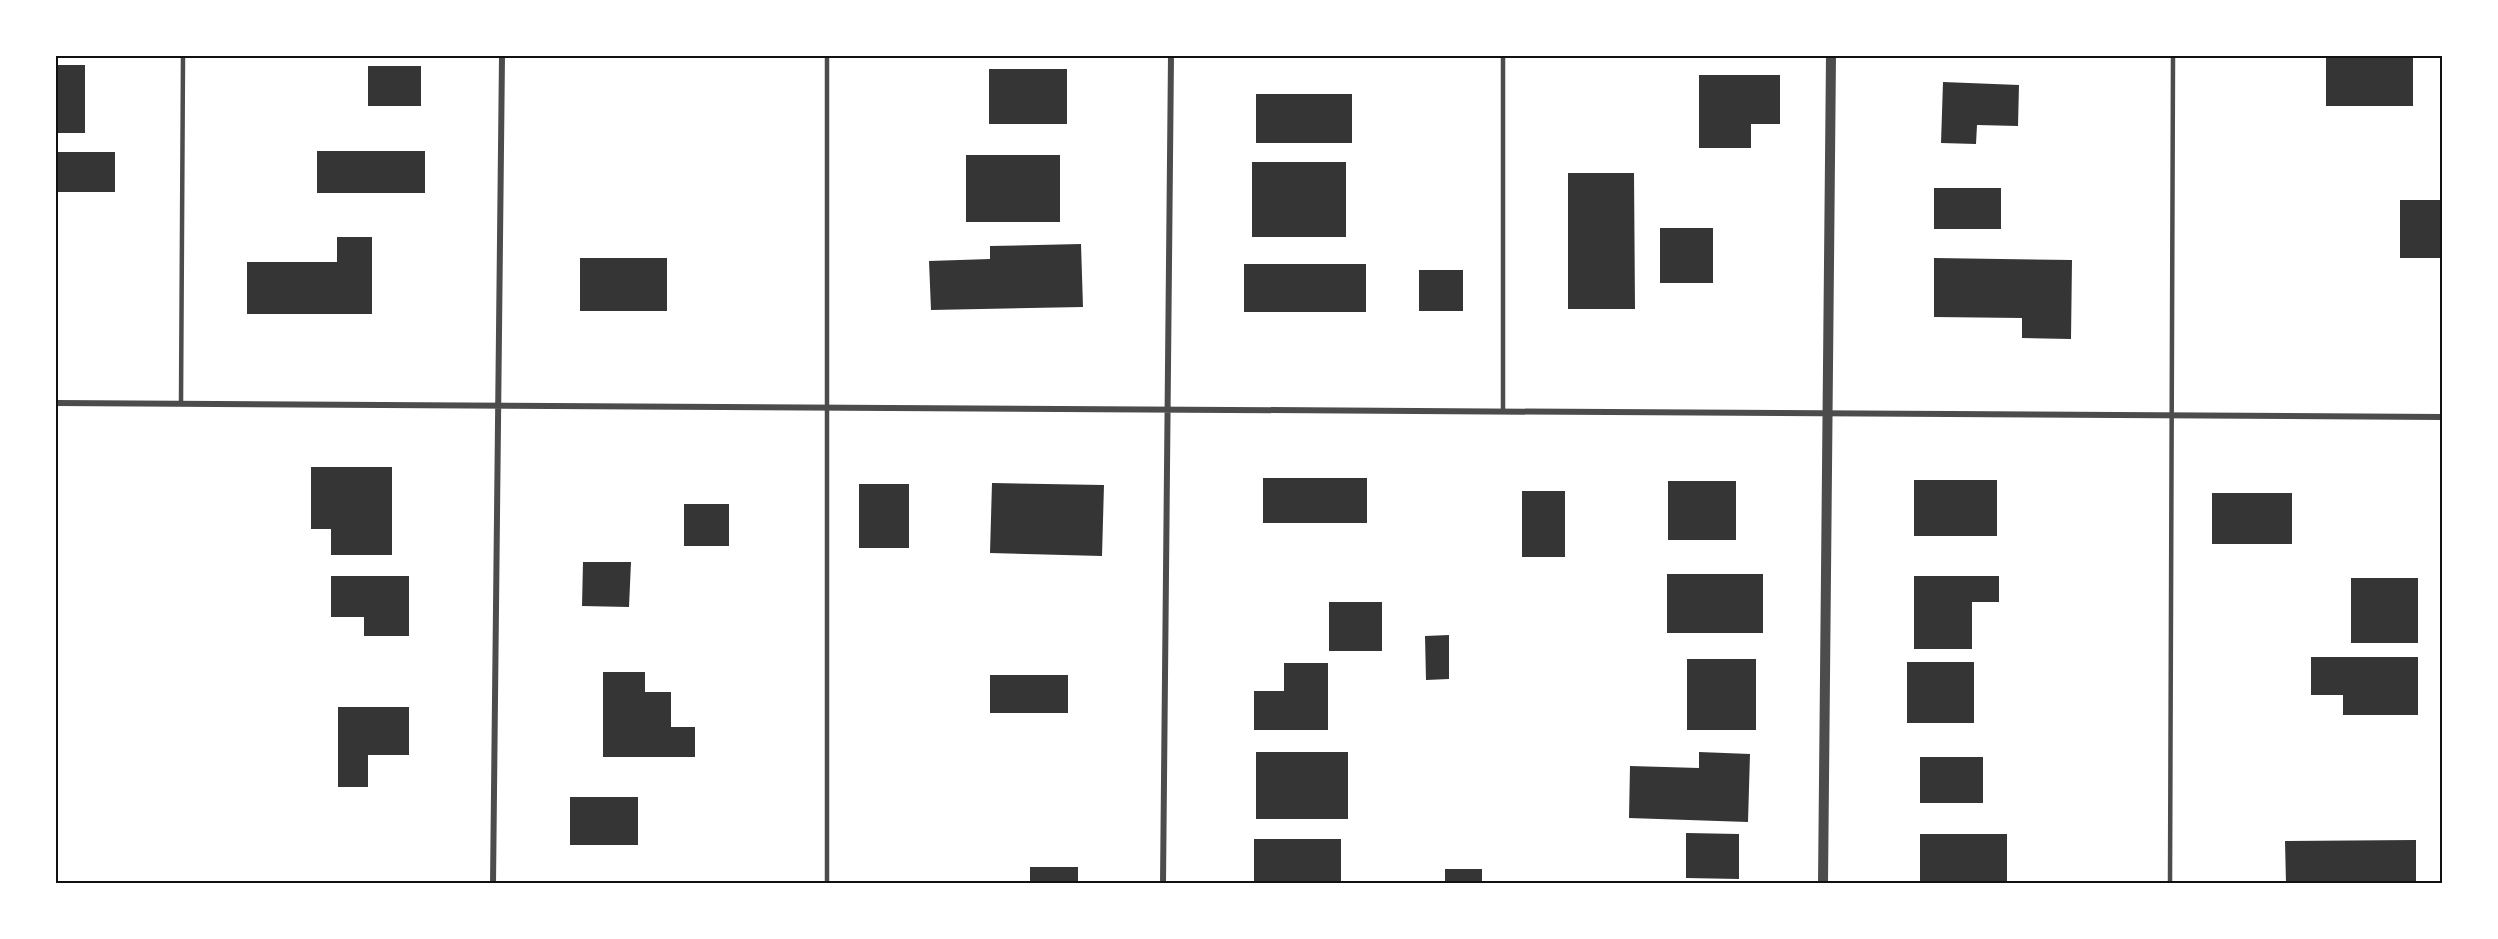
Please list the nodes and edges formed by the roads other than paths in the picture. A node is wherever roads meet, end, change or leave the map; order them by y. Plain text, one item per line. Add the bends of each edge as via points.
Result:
1 (183, 56) edge
2 (502, 56) edge
3 (827, 56) edge
4 (1171, 56) edge
5 (1503, 56) edge
6 (1831, 56) edge
7 (2173, 56) edge
8 (56, 403) edge
9 (181, 403) junction
10 (498, 405) junction
11 (827, 407) junction
12 (1168, 409) junction
13 (1503, 411) junction
14 (1827, 413) junction
15 (2172, 415) junction
16 (2442, 417) edge
17 (493, 884) edge
18 (827, 884) edge
19 (1163, 884) edge
20 (1823, 884) edge
21 (2170, 884) edge

1 - 9 lane
2 - 10 street
3 - 11 lane
4 - 12 street
5 - 13 lane
6 - 14 street
7 - 15 lane
8 - 9 street
9 - 10 street
10 - 11 street
10 - 17 street
11 - 12 street
11 - 18 lane
12 - 13 street
12 - 19 street
13 - 14 street
14 - 15 street
14 - 20 street
15 - 16 street
15 - 21 lane

